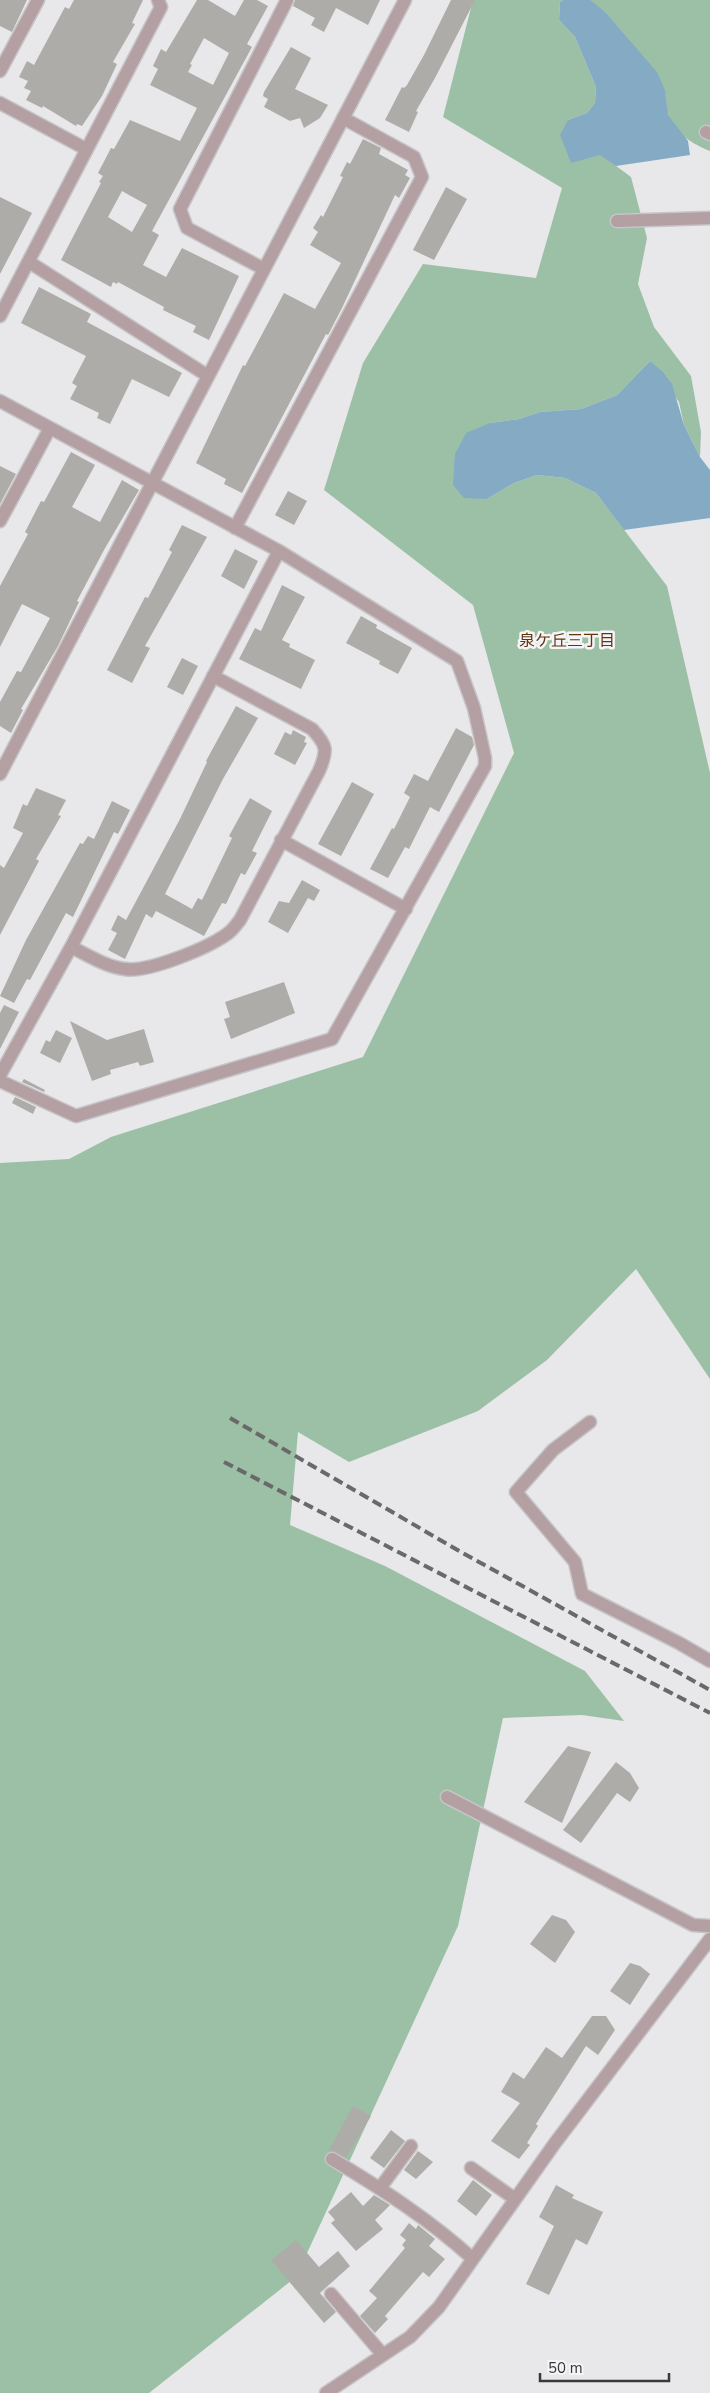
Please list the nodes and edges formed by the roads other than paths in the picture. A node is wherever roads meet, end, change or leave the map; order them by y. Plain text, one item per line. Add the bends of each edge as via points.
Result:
1 (38, 0) edge
2 (158, 0) edge
3 (287, 0) edge
4 (405, 0) edge
5 (0, 71) edge
6 (0, 103) edge
7 (343, 118) junction
8 (86, 149) junction
9 (710, 218) edge
10 (617, 221) dead end
11 (29, 262) junction
12 (264, 269) junction
13 (0, 316) edge
14 (208, 376) junction
15 (0, 401) edge
16 (50, 428) junction
17 (152, 483) junction
18 (0, 521) edge
19 (235, 528) junction
20 (278, 551) junction
21 (213, 676) junction
22 (3, 759) edge
23 (0, 774) edge
24 (281, 840) junction
25 (406, 909) junction
26 (71, 946) junction
27 (0, 1075) edge
28 (0, 1081) edge
29 (590, 1422) dead end
30 (710, 1661) edge
31 (447, 1798) dead end
32 (710, 1926) edge
33 (710, 1939) edge
34 (411, 2146) dead end
35 (332, 2159) dead end
36 (471, 2168) dead end
37 (380, 2188) junction
38 (515, 2199) junction
39 (473, 2259) junction
40 (330, 2294) dead end
41 (383, 2355) junction
42 (326, 2393) edge

1 - 5 street
2 - 8 street via 161,7
3 - 12 street via 180,209 186,228
4 - 7 street
6 - 8 street
7 - 12 street
7 - 19 street via 414,157 422,176
8 - 11 street
9 - 10 street
11 - 13 street
11 - 14 street
12 - 14 street
14 - 17 street
15 - 16 street
16 - 17 street
16 - 18 street
17 - 19 street
17 - 22 street
19 - 20 street
20 - 21 street
20 - 25 street via 457,661 474,708 485,766
21 - 24 street via 312,729 323,741 326,755
21 - 26 street
22 - 23 street
24 - 25 street
24 - 26 street via 240,920 228,934 211,944 175,959 132,970 113,967
25 - 28 street via 332,1039 76,1116
26 - 27 street
29 - 30 street via 553,1450 516,1492 575,1562 582,1594
31 - 32 street via 693,1925
33 - 38 street
34 - 37 street
35 - 37 street
36 - 38 street
37 - 39 street
38 - 39 street
39 - 41 street via 439,2306 410,2336
40 - 41 street
41 - 42 street

